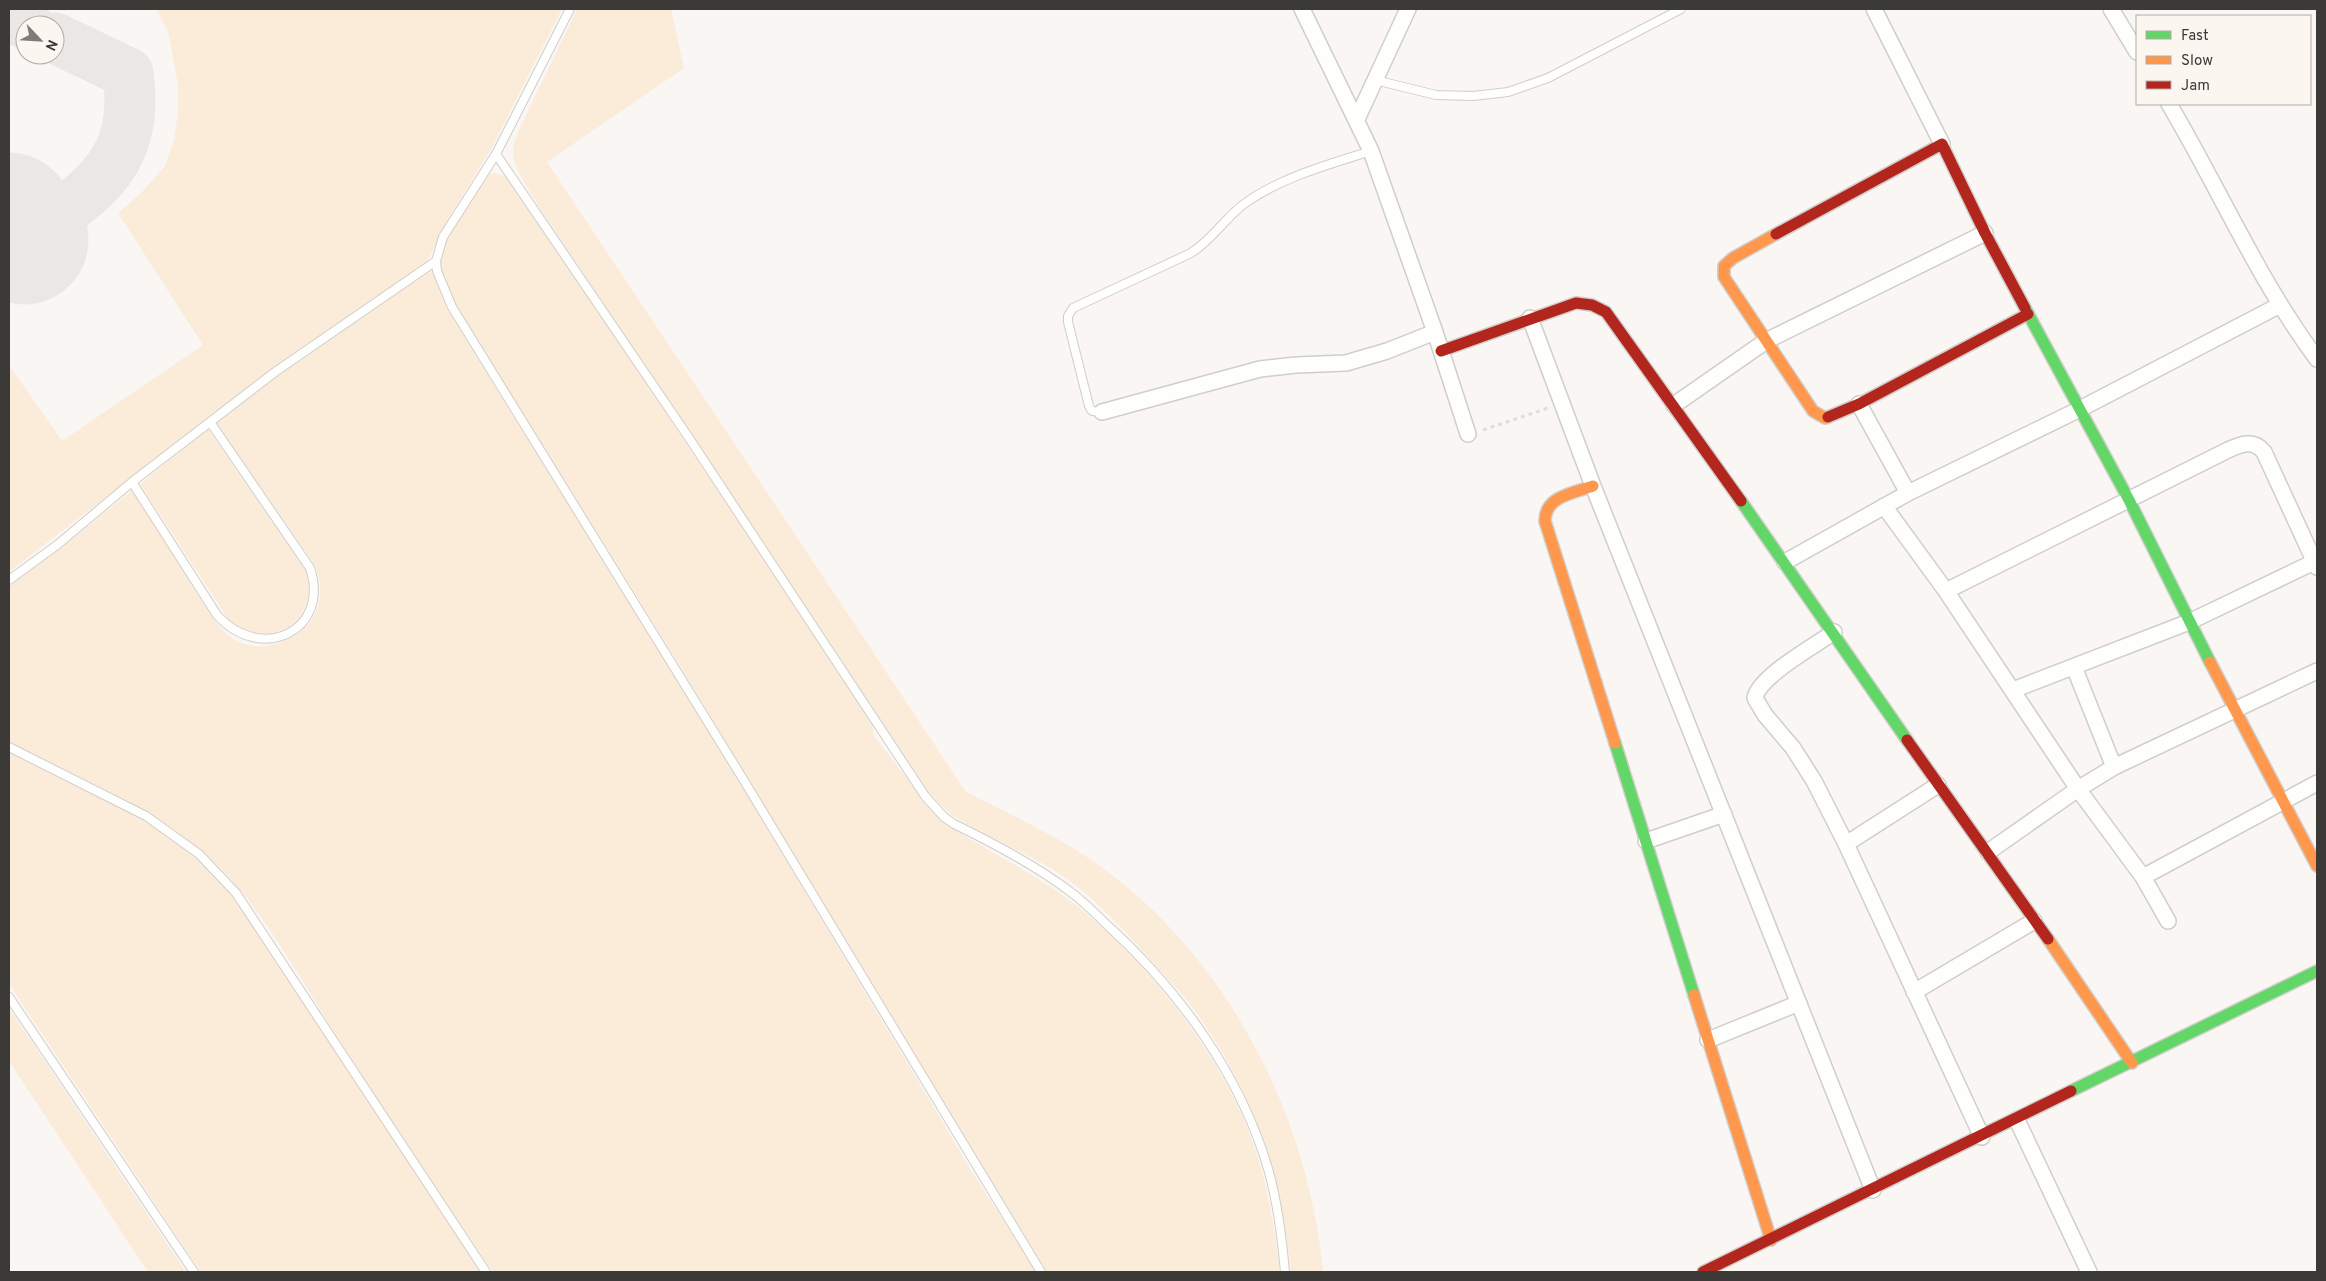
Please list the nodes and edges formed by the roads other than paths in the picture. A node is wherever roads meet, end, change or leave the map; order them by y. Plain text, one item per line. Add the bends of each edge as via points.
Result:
1 (570, 9) edge
2 (1302, 9) edge
3 (1408, 9) edge
4 (1681, 9) edge
5 (1874, 9) edge
6 (2111, 9) edge
7 (2136, 50) edge
8 (1374, 80) junction
9 (2170, 105) edge
10 (1357, 119) junction
11 (1942, 144) junction
12 (1371, 151) junction
13 (496, 154) junction
14 (1985, 233) junction
15 (436, 261) junction
16 (2280, 304) junction
17 (2028, 314) junction
18 (1530, 318) junction
19 (1435, 332) junction
20 (1766, 341) junction
21 (1441, 351) junction
22 (2317, 358) edge
23 (1859, 404) junction
24 (1674, 405) junction
25 (2080, 409) junction
26 (1102, 412) joint
27 (210, 422) junction
28 (1468, 434) road end
29 (132, 482) junction
30 (1593, 486) junction
31 (1908, 493) junction
32 (2129, 500) junction
33 (1884, 506) junction
34 (1785, 562) junction
35 (2316, 565) edge
36 (9, 580) edge
37 (1946, 591) junction
38 (2189, 622) junction
39 (1834, 632) junction
40 (2074, 667) junction
41 (2317, 671) edge
42 (2013, 690) junction
43 (2234, 710) junction
44 (9, 747) edge
45 (2114, 767) junction
46 (2317, 783) edge
47 (1938, 785) junction
48 (2078, 789) junction
49 (2283, 801) junction
50 (1724, 814) junction
51 (1646, 842) junction
52 (1846, 844) junction
53 (1988, 852) junction
54 (2317, 866) edge
55 (2143, 877) junction
56 (2034, 921) junction
57 (2168, 921) dead end
58 (2317, 971) edge
59 (1914, 992) junction
60 (9, 997) edge
61 (1799, 1003) junction
62 (1708, 1040) junction
63 (2132, 1063) junction
64 (2017, 1120) junction
65 (1982, 1137) junction
66 (1873, 1190) junction
67 (1771, 1240) junction
68 (194, 1272) edge
69 (486, 1272) edge
70 (1041, 1272) edge
71 (1286, 1272) edge
72 (1703, 1272) edge
73 (2089, 1272) edge

1 - 13 lane
2 - 10 street
3 - 8 street
4 - 8 lane via 1548,78 1508,92 1473,96 1436,95
5 - 11 street
6 - 7 street
8 - 10 street
9 - 16 street
10 - 12 street
11 - 14 street
11 - 20 street via 1833,201 1727,263 1724,277
12 - 19 street
12 - 26 lane via 1301,175 1245,203 1201,247 1073,308 1068,322 1089,406 1092,411
13 - 15 lane via 443,237
13 - 71 lane via 689,438 925,796 954,824 1050,878 1083,902 1153,971 1200,1031 1235,1086 1247,1112 1268,1171
14 - 17 street
14 - 20 street
15 - 27 lane via 275,372
15 - 70 lane via 440,283 452,307 630,593
16 - 22 street
16 - 25 street
17 - 23 street
17 - 25 street
18 - 21 street
18 - 24 street via 1576,304 1600,308 1612,318
18 - 30 street
19 - 21 street
19 - 26 street via 1346,363 1260,368
20 - 23 street via 1820,417 1829,417
20 - 24 street
21 - 28 street
23 - 31 street
24 - 34 street
25 - 31 street
25 - 32 street
27 - 29 lane
27 - 29 lane via 310,568 315,583 314,601 301,623 277,638 259,640 228,627 217,615
29 - 36 lane via 57,545
30 - 50 street
30 - 51 street via 1550,502 1544,516
31 - 33 street
32 - 35 street via 2241,444 2253,444 2264,452
32 - 37 street
32 - 38 street
33 - 34 street
33 - 37 street
34 - 39 street
35 - 38 street
37 - 42 street
38 - 40 street
38 - 43 street
39 - 47 street
39 - 52 street via 1772,675 1759,688 1756,698 1765,715 1803,762
40 - 42 street
40 - 45 street
41 - 43 street
42 - 48 street
43 - 45 street
43 - 49 street
44 - 69 lane via 146,816 199,854 230,887 254,918
45 - 48 street
46 - 49 street
47 - 52 street
47 - 53 street
48 - 53 street
48 - 55 street
49 - 54 street
49 - 55 street
50 - 51 street
50 - 61 street
51 - 62 street
52 - 59 street
53 - 56 street
55 - 57 street
56 - 59 street
56 - 63 street
58 - 63 street
59 - 65 street
60 - 68 lane
61 - 62 street
61 - 66 street
62 - 67 street
63 - 64 street
64 - 65 street
64 - 73 street
65 - 66 street
66 - 67 street
67 - 72 street

